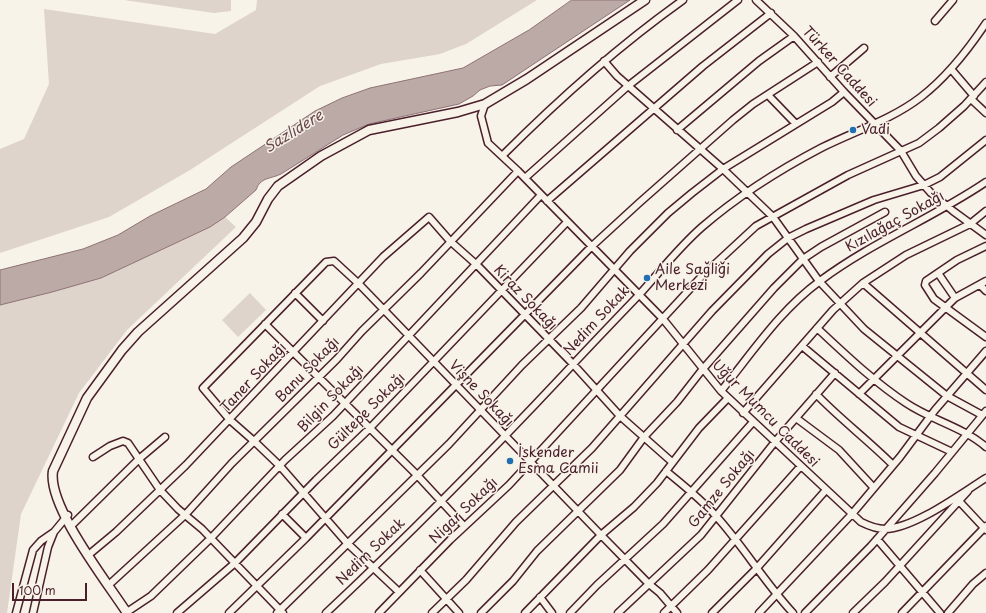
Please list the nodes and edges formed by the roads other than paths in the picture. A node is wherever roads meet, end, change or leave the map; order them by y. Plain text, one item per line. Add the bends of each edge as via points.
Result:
1 (645, 0) edge
2 (683, 0) edge
3 (738, 0) edge
4 (756, 0) edge
5 (953, 0) edge
6 (771, 13) junction
7 (935, 21) dead end
8 (986, 23) edge
9 (794, 36) junction
10 (864, 48) dead end
11 (604, 61) junction
12 (818, 62) junction
13 (951, 69) junction
14 (830, 77) junction
15 (986, 82) edge
16 (628, 86) junction
17 (844, 92) junction
18 (768, 95) junction
19 (973, 97) junction
20 (485, 104) junction
21 (654, 109) junction
22 (986, 113) edge
23 (796, 124) junction
24 (875, 124) junction
25 (677, 130) junction
26 (986, 140) edge
27 (700, 150) junction
28 (901, 151) junction
29 (502, 156) junction
30 (723, 169) junction
31 (518, 171) junction
32 (525, 178) junction
33 (986, 182) edge
34 (924, 185) junction
35 (748, 192) junction
36 (541, 195) junction
37 (546, 200) junction
38 (948, 207) junction
39 (986, 211) edge
40 (885, 212) dead end
41 (429, 217) joint
42 (773, 217) junction
43 (568, 222) junction
44 (970, 224) junction
45 (986, 235) edge
46 (788, 238) junction
47 (450, 241) junction
48 (986, 246) edge
49 (591, 247) junction
50 (803, 259) junction
51 (477, 265) junction
52 (613, 270) junction
53 (938, 273) junction
54 (819, 281) junction
55 (983, 283) edge
56 (359, 284) junction
57 (863, 284) junction
58 (502, 291) junction
59 (986, 291) edge
60 (295, 293) junction
61 (639, 295) junction
62 (955, 298) junction
63 (839, 304) junction
64 (944, 307) junction
65 (384, 310) junction
66 (525, 315) junction
67 (663, 319) junction
68 (323, 321) junction
69 (265, 324) junction
70 (817, 328) junction
71 (919, 333) junction
72 (409, 336) junction
73 (986, 337) edge
74 (548, 340) junction
75 (684, 345) junction
76 (802, 346) junction
77 (986, 351) edge
78 (293, 354) junction
79 (897, 356) junction
80 (986, 358) edge
81 (433, 361) junction
82 (978, 361) junction
83 (573, 364) junction
84 (702, 370) junction
85 (835, 372) junction
86 (968, 373) junction
87 (318, 378) junction
88 (875, 379) junction
89 (456, 385) junction
90 (596, 390) junction
91 (986, 390) edge
92 (721, 391) junction
93 (816, 394) junction
94 (859, 394) junction
95 (947, 396) junction
96 (728, 398) junction
97 (344, 403) junction
98 (480, 410) junction
99 (744, 413) junction
100 (984, 413) edge
101 (620, 416) junction
102 (930, 417) junction
103 (796, 418) junction
104 (230, 420) junction
105 (753, 422) junction
106 (369, 429) junction
107 (916, 434) junction
108 (967, 434) junction
109 (505, 435) junction
110 (644, 436) junction
111 (165, 437) dead end
112 (255, 442) junction
113 (774, 443) junction
114 (986, 448) edge
115 (392, 450) junction
116 (952, 452) junction
117 (93, 457) dead end
118 (139, 459) junction
119 (530, 462) junction
120 (672, 462) junction
121 (893, 465) junction
122 (280, 466) junction
123 (800, 467) junction
124 (666, 471) junction
125 (417, 475) junction
126 (986, 478) edge
127 (554, 486) junction
128 (973, 486) junction
129 (874, 488) junction
130 (160, 490) junction
131 (826, 490) junction
132 (692, 492) junction
133 (302, 494) junction
134 (441, 501) junction
135 (959, 501) junction
136 (578, 512) junction
137 (282, 514) junction
138 (852, 514) junction
139 (185, 515) junction
140 (716, 516) junction
141 (66, 517) junction
142 (325, 519) junction
143 (73, 524) junction
144 (464, 526) junction
145 (985, 528) edge
146 (885, 529) junction
147 (54, 532) junction
148 (601, 535) junction
149 (211, 538) junction
150 (306, 538) junction
151 (877, 539) junction
152 (735, 541) junction
153 (347, 543) junction
154 (92, 552) junction
155 (625, 560) junction
156 (235, 563) junction
157 (899, 566) junction
158 (374, 568) junction
159 (756, 569) junction
160 (420, 570) junction
161 (986, 573) edge
162 (112, 582) junction
163 (649, 584) junction
164 (256, 585) junction
165 (399, 592) junction
166 (922, 592) junction
167 (776, 595) junction
168 (540, 597) junction
169 (446, 599) junction
170 (671, 606) junction
171 (129, 612) edge
172 (280, 612) edge
173 (16, 613) edge
174 (33, 613) edge
175 (177, 613) edge
176 (229, 613) edge
177 (326, 613) edge
178 (379, 613) edge
179 (432, 613) edge
180 (459, 613) edge
181 (481, 613) edge
182 (525, 613) edge
183 (552, 613) edge
184 (570, 613) edge
185 (618, 613) edge
186 (664, 613) edge
187 (677, 613) edge
188 (712, 613) edge
189 (759, 613) edge
190 (793, 613) edge
191 (805, 613) edge
192 (853, 613) edge
193 (902, 613) edge
194 (940, 613) edge
195 (948, 613) edge

1 - 20 main road
2 - 11 street via 626,41
3 - 16 street
4 - 6 street, Türker Caddesi
5 - 7 street
6 - 9 street, Türker Caddesi
6 - 21 street via 703,66
8 - 13 street, Nedim Sokak
9 - 12 street, Türker Caddesi
9 - 25 street via 758,61
10 - 14 street
11 - 16 street
11 - 29 street via 546,112
12 - 14 street, Türker Caddesi
12 - 18 street
13 - 19 street
13 - 24 street, Nedim Sokak via 921,97
14 - 17 street, Türker Caddesi
15 - 19 street, Nigar Sokağı
16 - 21 street
16 - 32 street
17 - 23 street
17 - 24 street, Türker Caddesi
18 - 23 street
18 - 27 street via 733,120
19 - 22 street
19 - 28 street, Nigar Sokağı via 919,143
20 - 29 street, Uğur Mumcu Caddesi via 481,116 486,138
20 - 141 main road via 370,130 321,156 278,186 243,238 138,332 87,398 53,471 51,481
21 - 25 street
21 - 37 street
23 - 30 street
24 - 28 street, Türker Caddesi
24 - 35 street, Nedim Sokak via 823,147
25 - 27 street
26 - 34 street via 945,174
27 - 30 street
27 - 49 street
28 - 34 street, Türker Caddesi
28 - 42 street, Nigar Sokağı via 848,174
29 - 31 street, Uğur Mumcu Caddesi
30 - 35 street
30 - 52 street via 668,213
31 - 32 street, Uğur Mumcu Caddesi
31 - 47 street, Banu Sokağı
32 - 36 street, Uğur Mumcu Caddesi
33 - 38 street, Kızılağaç Sokağı
34 - 38 street, Türker Caddesi
34 - 46 street via 874,200
35 - 42 street
35 - 61 street, Nedim Sokak via 723,209 676,252
36 - 37 street, Uğur Mumcu Caddesi
36 - 51 street, Bilgin Sokağı
37 - 43 street, Uğur Mumcu Caddesi
38 - 44 street, Türker Caddesi
38 - 54 street, Kızılağaç Sokağı via 893,234
39 - 44 street
40 - 50 street
41 - 47 street, Kiraz Sokağı
41 - 56 street, Taner Sokağı via 383,257
42 - 46 street
42 - 67 street, Nigar Sokağı via 756,226 730,249
43 - 49 street, Uğur Mumcu Caddesi
43 - 58 street, Gültepe Sokağı
44 - 45 street, Türker Caddesi
44 - 57 street via 906,255
46 - 50 street
46 - 75 street via 743,278
47 - 51 street, Kiraz Sokağı
47 - 65 street, Banu Sokağı
48 - 53 street via 957,260
49 - 52 street, Uğur Mumcu Caddesi
49 - 66 street
50 - 54 street
50 - 84 street
51 - 58 street, Kiraz Sokağı
51 - 72 street, Bilgin Sokağı
52 - 61 street, Uğur Mumcu Caddesi
52 - 74 street via 581,308
53 - 62 street
53 - 64 street via 926,281 925,285 934,299
54 - 63 street
54 - 92 street, Kızılağaç Sokağı via 791,306
55 - 59 street
55 - 62 street
56 - 60 street, Vişne Sokağı via 334,261 326,262
56 - 65 street, Vişne Sokağı
56 - 68 street, Taner Sokağı
57 - 63 street
57 - 71 street
58 - 66 street, Kiraz Sokağı
58 - 81 street, Gültepe Sokağı
60 - 68 street
60 - 69 street
61 - 67 street, Uğur Mumcu Caddesi
61 - 83 street, Nedim Sokak
62 - 64 street
63 - 70 street
63 - 79 street
64 - 71 street
64 - 73 street
65 - 72 street, Vişne Sokağı
65 - 87 street, Banu Sokağı
66 - 74 street, Kiraz Sokağı
66 - 89 street
67 - 75 street, Uğur Mumcu Caddesi
67 - 90 street, Nigar Sokağı
68 - 78 street, Taner Sokağı
69 - 78 street
69 - 104 street via 203,388
70 - 76 street
70 - 88 street
71 - 79 street
71 - 86 street
72 - 81 street, Vişne Sokağı
72 - 97 street, Bilgin Sokağı
74 - 83 street, Kiraz Sokağı
74 - 98 street
75 - 84 street, Uğur Mumcu Caddesi
75 - 101 street
76 - 85 street
76 - 99 street
77 - 82 street
78 - 87 street
78 - 104 street, Taner Sokağı
79 - 88 street
79 - 95 street
80 - 82 street
81 - 89 street, Vişne Sokağı
81 - 106 street, Gültepe Sokağı
82 - 86 street
83 - 90 street, Kiraz Sokağı
83 - 109 street, Nedim Sokak
84 - 92 street, Uğur Mumcu Caddesi
84 - 110 street via 677,402
85 - 93 street, Gamze Sokağı
85 - 94 street
86 - 91 street
86 - 95 street
87 - 97 street
87 - 112 street, Banu Sokağı
88 - 94 street
88 - 102 street via 907,404
89 - 98 street, Vişne Sokağı
89 - 115 street
90 - 101 street, Kiraz Sokağı
90 - 119 street, Nigar Sokağı
92 - 96 street, Uğur Mumcu Caddesi
93 - 103 street, Gamze Sokağı
93 - 121 street via 840,419
94 - 107 street via 899,427
95 - 100 street
95 - 102 street
96 - 99 street, Uğur Mumcu Caddesi
96 - 120 street
97 - 106 street
97 - 122 street, Bilgin Sokağı
98 - 109 street, Vişne Sokağı
98 - 125 street
99 - 105 street, Uğur Mumcu Caddesi
100 - 108 street
101 - 110 street, Kiraz Sokağı
101 - 127 street
102 - 107 street
102 - 108 street
103 - 113 street, Gamze Sokağı
103 - 129 street via 839,450
104 - 112 street
104 - 130 street, Taner Sokağı
105 - 113 street, Uğur Mumcu Caddesi
105 - 132 street
106 - 115 street
106 - 133 street, Gültepe Sokağı
107 - 116 street
107 - 121 street
108 - 114 street
108 - 116 street
109 - 119 street, Vişne Sokağı
109 - 134 street, Nedim Sokak
110 - 120 street, Kiraz Sokağı
110 - 136 street via 620,470
111 - 118 street
112 - 122 street
112 - 139 street, Banu Sokağı via 232,463
113 - 123 street, Uğur Mumcu Caddesi
113 - 140 street, Gamze Sokağı
115 - 125 street
115 - 142 street
116 - 146 street
117 - 118 street via 123,441 128,443
118 - 130 street
118 - 143 street
119 - 127 street, Vişne Sokağı
119 - 144 street, Nigar Sokağı
120 - 124 street
121 - 129 street
122 - 133 street
122 - 149 street, Bilgin Sokağı
123 - 131 street, Uğur Mumcu Caddesi
123 - 152 street
124 - 132 street
124 - 148 street via 634,507
125 - 134 street
125 - 153 street
126 - 128 street, Uğur Mumcu Caddesi
127 - 136 street, Vişne Sokağı
127 - 169 street via 516,522 466,580
128 - 135 street
128 - 146 street, Uğur Mumcu Caddesi via 902,526
129 - 138 street
130 - 139 street
130 - 154 street, Taner Sokağı
131 - 138 street, Uğur Mumcu Caddesi
131 - 159 street
132 - 140 street
132 - 155 street
133 - 137 street, Gültepe Sokağı
133 - 142 street
134 - 144 street
134 - 158 street, Nedim Sokak
135 - 145 street
135 - 157 street
136 - 148 street, Vişne Sokağı
136 - 181 street via 537,551 513,581
137 - 150 street
137 - 156 street, Gültepe Sokağı
138 - 146 street, Uğur Mumcu Caddesi via 873,528
138 - 167 street
139 - 149 street
139 - 162 street, Banu Sokağı
140 - 152 street
140 - 163 street, Gamze Sokağı via 701,535
141 - 143 main road
141 - 147 street
141 - 171 main road
142 - 150 street
142 - 153 street
143 - 154 main road
144 - 160 street, Nigar Sokağı
145 - 166 street
146 - 151 street
147 - 173 street via 33,550
147 - 174 street via 48,547
148 - 155 street, Vişne Sokağı
148 - 168 street
149 - 156 street
149 - 171 street, Bilgin Sokağı via 151,596
150 - 164 street
151 - 157 street
151 - 191 street
152 - 159 street
152 - 170 street
153 - 158 street
153 - 172 street
154 - 162 main road
155 - 163 street, Vişne Sokağı
155 - 184 street
156 - 164 street
156 - 175 street, Gültepe Sokağı
157 - 166 street
157 - 192 street
158 - 165 street
158 - 177 street, Nedim Sokak
159 - 167 street
159 - 188 street
160 - 165 street, Nigar Sokağı
160 - 169 street
161 - 195 street
162 - 171 main road
163 - 170 street, Vişne Sokağı
163 - 185 street, Gamze Sokağı
164 - 172 street
164 - 176 street
165 - 178 street, Nigar Sokağı
166 - 193 street
166 - 194 street
167 - 189 street
167 - 190 street
168 - 182 street
168 - 183 street
169 - 179 street
169 - 180 street
170 - 186 street
170 - 187 street, Vişne Sokağı

